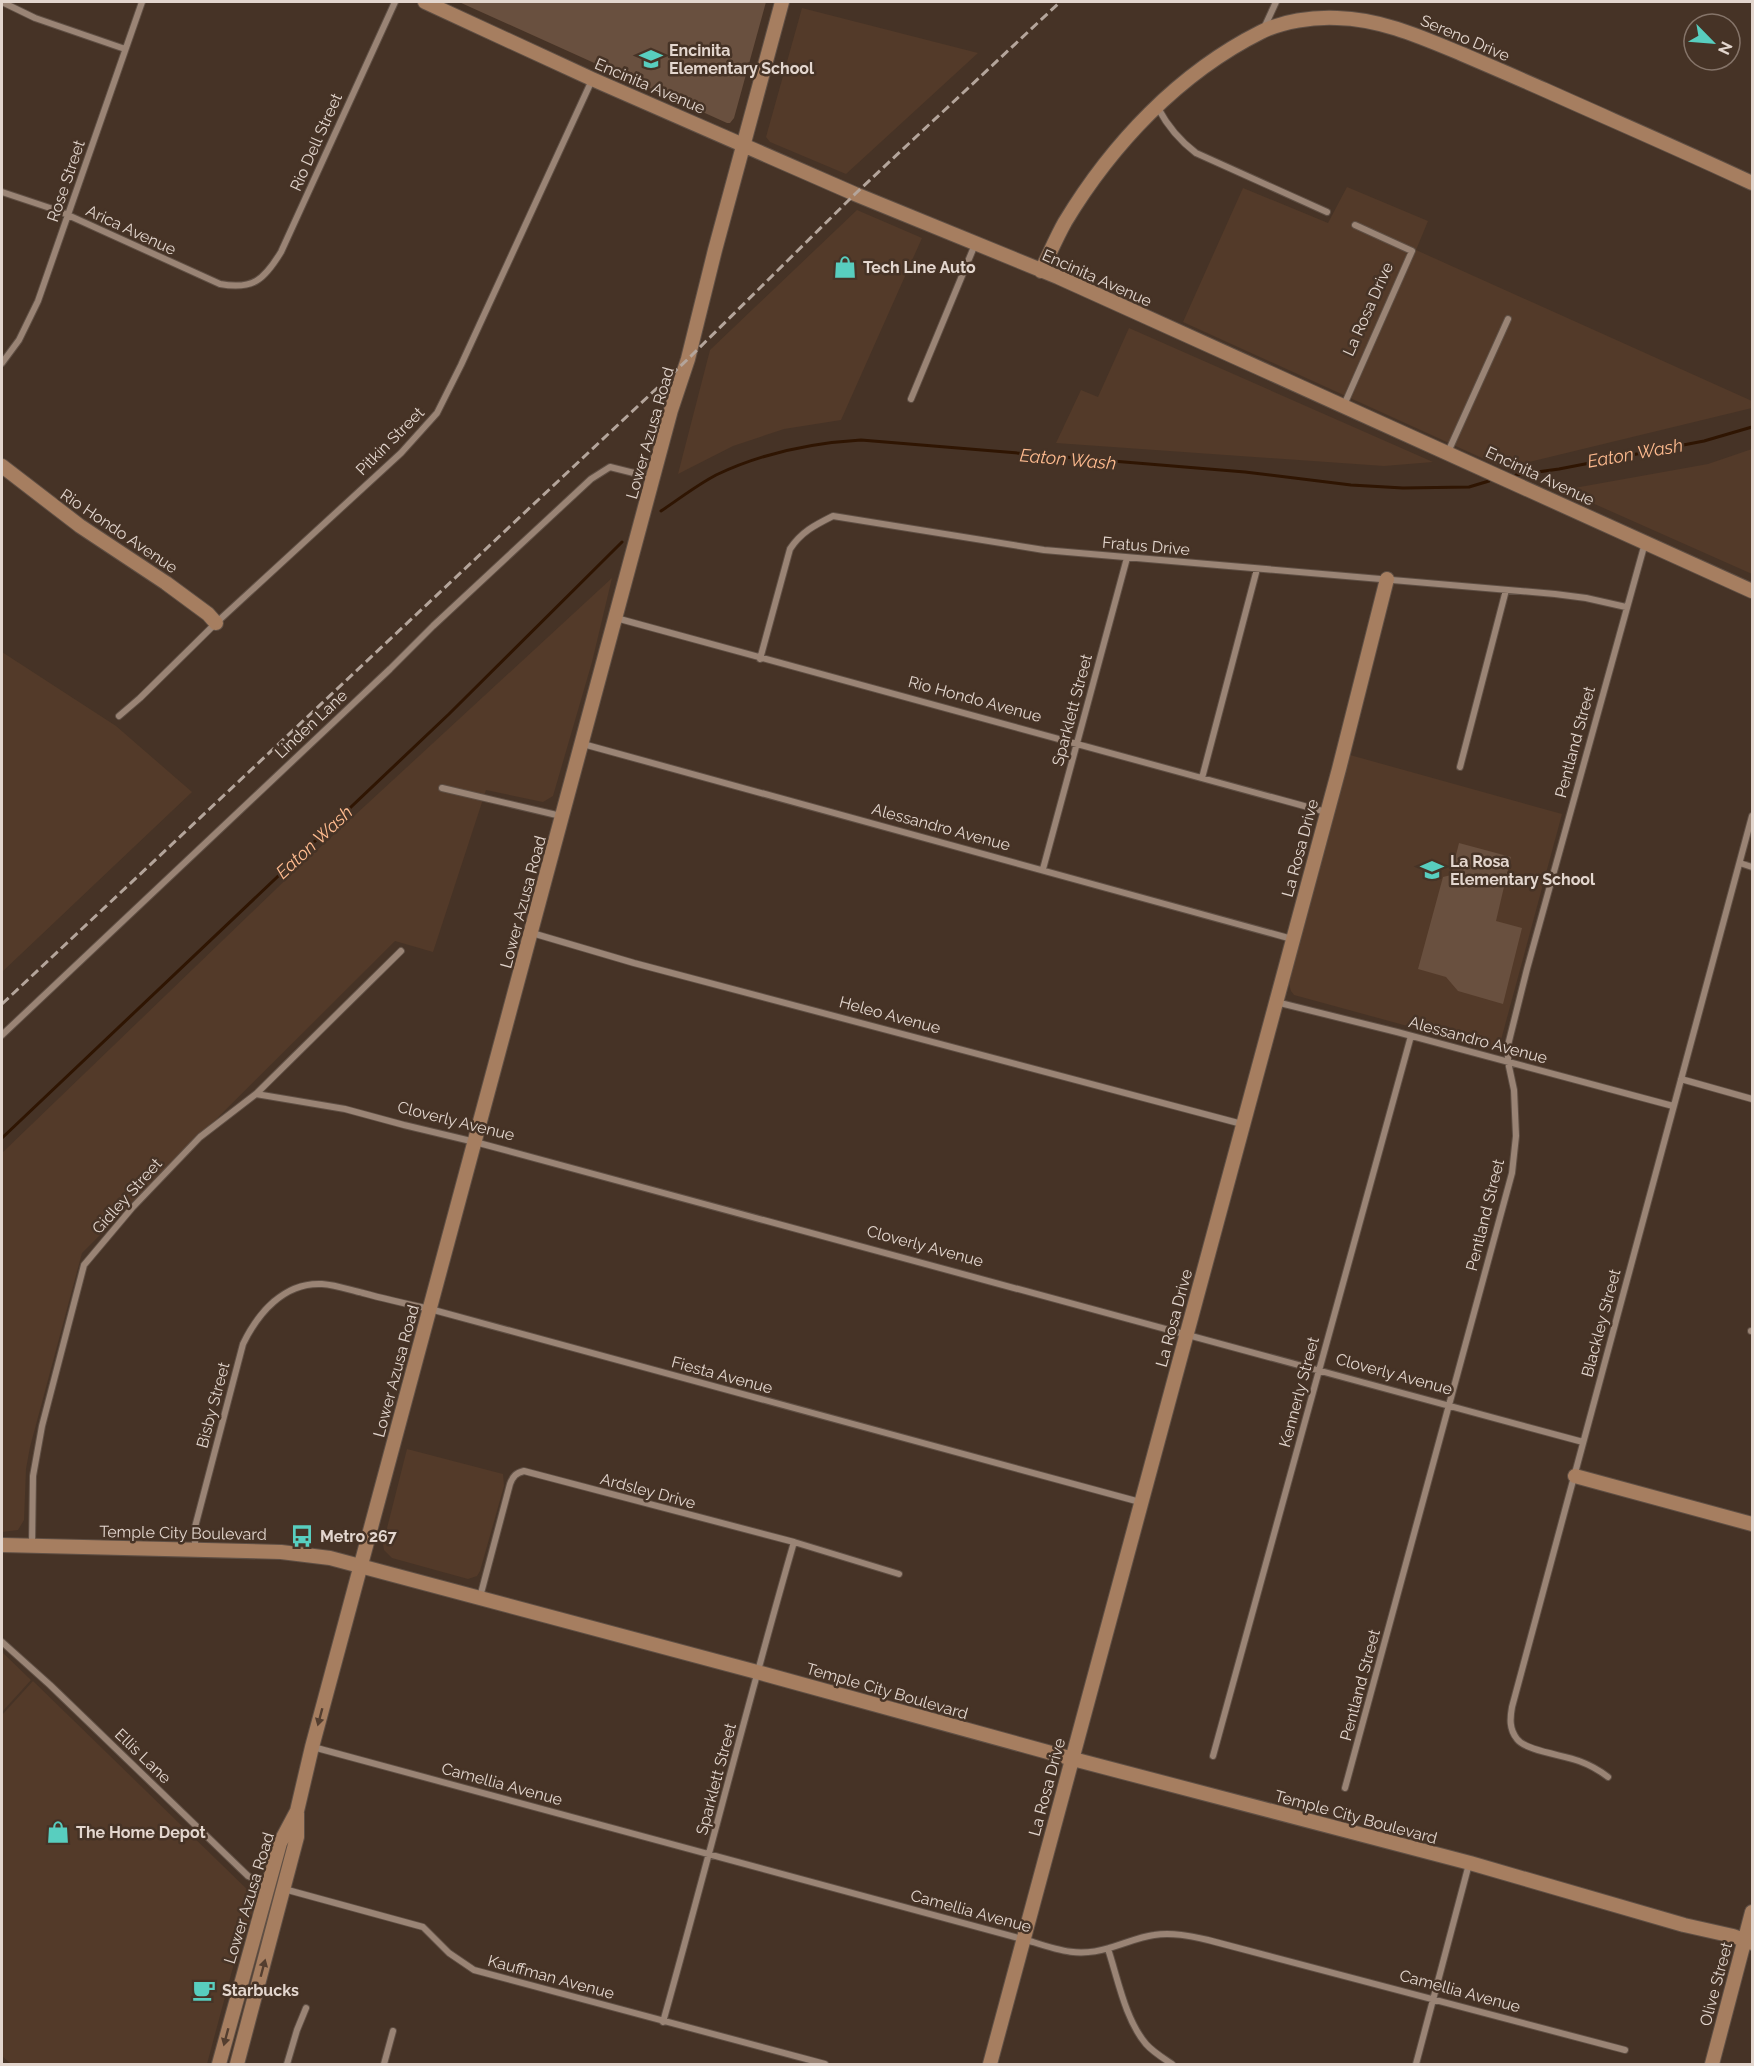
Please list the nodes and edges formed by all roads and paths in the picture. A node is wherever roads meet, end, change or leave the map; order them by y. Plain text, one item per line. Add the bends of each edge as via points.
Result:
1 (2, 2) edge
2 (142, 2) edge
3 (395, 2) edge
4 (425, 2) edge
5 (783, 2) edge
6 (1276, 2) edge
7 (1262, 31) junction
8 (126, 49) junction
9 (592, 79) junction
10 (1157, 107) junction
11 (744, 145) junction
12 (1752, 183) edge
13 (2, 192) edge
14 (1327, 212) dead end
15 (69, 216) junction
16 (1355, 225) dead end
17 (976, 242) junction
18 (1041, 271) junction
19 (250, 284) joint
20 (1508, 319) dead end
21 (2, 363) edge
22 (911, 399) dead end
23 (1344, 405) junction
24 (1448, 452) junction
25 (2, 466) edge
26 (654, 478) junction
27 (1645, 542) junction
28 (1127, 558) junction
29 (1257, 569) junction
30 (1387, 579) junction
31 (1506, 590) junction
32 (1752, 591) edge
33 (1626, 607) junction
34 (616, 618) junction
35 (216, 623) junction
36 (760, 659) junction
37 (119, 716) dead end
38 (583, 744) junction
39 (1077, 744) junction
40 (1460, 767) dead end
41 (1202, 778) junction
42 (442, 788) dead end
43 (1326, 812) junction
44 (563, 816) junction
45 (1752, 816) edge
46 (1740, 863) junction
47 (1752, 867) edge
48 (1043, 869) junction
49 (532, 933) junction
50 (1292, 939) junction
51 (401, 951) dead end
52 (1276, 1001) junction
53 (2, 1035) edge
54 (1411, 1036) junction
55 (1508, 1062) junction
56 (1681, 1079) junction
57 (256, 1094) junction
58 (1752, 1099) edge
59 (1673, 1106) junction
60 (1242, 1124) junction
61 (475, 1142) junction
62 (295, 1289) joint
63 (430, 1309) junction
64 (1186, 1335) junction
65 (1319, 1371) junction
66 (1449, 1406) junction
67 (1583, 1442) junction
68 (1575, 1476) junction
69 (1140, 1502) junction
70 (1752, 1524) edge
71 (794, 1542) junction
72 (2, 1545) edge
73 (32, 1545) junction
74 (195, 1548) junction
75 (362, 1567) junction
76 (899, 1574) dead end
77 (480, 1598) junction
78 (2, 1642) edge
79 (757, 1672) junction
80 (312, 1747) junction
81 (1213, 1755) dead end
82 (1072, 1759) junction
83 (1608, 1777) dead end
84 (1345, 1788) dead end
85 (297, 1811) junction
86 (710, 1853) junction
87 (291, 1860) junction
88 (1470, 1863) junction
89 (269, 1885) junction
90 (284, 1889) junction
91 (1752, 1912) edge
92 (272, 1935) junction
93 (1022, 1939) junction
94 (1749, 1942) edge
95 (1108, 1949) junction
96 (1434, 1998) junction
97 (306, 2008) dead end
98 (663, 2022) junction
99 (393, 2031) dead end
100 (1625, 2050) dead end
101 (219, 2064) edge
102 (237, 2064) edge
103 (287, 2064) edge
104 (384, 2064) edge
105 (825, 2064) edge
106 (990, 2064) edge
107 (1172, 2064) edge
108 (1416, 2064) edge
109 (1712, 2064) edge

1 - 8 street via 35,18
2 - 8 street, Rose Street
3 - 19 street, Rio Dell Street via 281,252 271,269
4 - 9 street, Encinita Avenue
5 - 11 street, Lower Azusa Road
6 - 7 street
7 - 10 street, Sereno Drive via 1190,77
7 - 12 street, Sereno Drive via 1286,23 1336,18 1389,25
8 - 15 street, Rose Street
9 - 11 street, Encinita Avenue
9 - 35 street, Pitkin Street via 437,413 401,453
10 - 14 street via 1168,128 1196,153
10 - 18 street, Sereno Drive via 1132,131 1088,188
11 - 17 street, Encinita Avenue
11 - 26 street, Lower Azusa Road
13 - 15 street, Arica Avenue
15 - 19 street, Arica Avenue via 204,278 236,287
15 - 21 street, Rose Street via 30,320
16 - 23 street, La Rosa Drive via 1412,251
17 - 18 street, Encinita Avenue
17 - 22 street
18 - 23 street, Encinita Avenue
20 - 24 street
23 - 24 street, Encinita Avenue
24 - 27 street, Encinita Avenue
25 - 35 street, Rio Hondo Avenue
26 - 34 street, Lower Azusa Road
26 - 53 street, Linden Lane via 609,467 591,479
27 - 32 street, Encinita Avenue
27 - 33 street, Pentland Street
28 - 29 street, Fratus Drive
28 - 36 street, Fratus Drive via 1005,545 833,516 798,536 790,549
28 - 39 street, Sparklett Street
29 - 30 street, Fratus Drive
29 - 41 street
30 - 31 street, Fratus Drive
30 - 43 street, La Rosa Drive
31 - 33 street, Fratus Drive via 1586,598
31 - 40 street
33 - 55 street, Pentland Street via 1527,969 1508,1045
34 - 36 street, Rio Hondo Avenue
34 - 38 street, Lower Azusa Road
35 - 37 street, Pitkin Street
36 - 39 street, Rio Hondo Avenue
38 - 44 street, Lower Azusa Road
38 - 48 street, Alessandro Avenue
39 - 41 street, Rio Hondo Avenue
39 - 48 street, Sparklett Street
41 - 43 street, Rio Hondo Avenue
42 - 44 street
43 - 50 street, La Rosa Drive
44 - 49 street, Lower Azusa Road
45 - 46 street, Blackley Street
46 - 47 street
46 - 56 street, Blackley Street
48 - 50 street, Alessandro Avenue
49 - 60 street, Heleo Avenue
49 - 61 street, Lower Azusa Road
50 - 52 street, La Rosa Drive
51 - 57 street, Gidley Street
52 - 54 street, Alessandro Avenue
52 - 60 street, La Rosa Drive
54 - 55 street, Alessandro Avenue
54 - 65 street, Kennerly Street
55 - 59 street, Alessandro Avenue
55 - 66 street, Pentland Street via 1516,1136 1512,1173
56 - 58 street
56 - 59 street, Blackley Street
57 - 61 street, Cloverly Avenue via 345,1109
57 - 73 street, Gidley Street via 201,1137 132,1208 84,1265 40,1436 33,1476
59 - 67 street, Blackley Street
60 - 64 street, La Rosa Drive
61 - 63 street, Lower Azusa Road
61 - 64 street, Cloverly Avenue
62 - 63 street, Fiesta Avenue via 335,1286
62 - 74 street, Bisby Street via 269,1305 243,1344 195,1527
63 - 69 street, Fiesta Avenue
63 - 75 street, Lower Azusa Road
64 - 65 street, Cloverly Avenue
64 - 69 street, La Rosa Drive
65 - 66 street, Cloverly Avenue
65 - 81 street, Kennerly Street
66 - 67 street, Cloverly Avenue
66 - 84 street, Pentland Street
67 - 68 street, Blackley Street
68 - 70 street
68 - 83 street, Blackley Street via 1510,1722 1518,1741 1579,1761
69 - 82 street, La Rosa Drive
71 - 76 street, Ardsley Drive
71 - 77 street, Ardsley Drive via 524,1471 512,1477
71 - 79 street, Sparklett Street
72 - 73 street, Temple City Boulevard
73 - 74 street, Temple City Boulevard
74 - 75 street, Temple City Boulevard via 302,1554
75 - 77 street, Temple City Boulevard
75 -> 80 street, Lower Azusa Road
77 - 79 street, Temple City Boulevard
78 - 89 street, Ellis Lane via 248,1876
79 - 82 street, Temple City Boulevard
79 - 86 street, Sparklett Street
80 - 85 street, Lower Azusa Road
80 - 86 street, Camellia Avenue
82 - 88 street, Temple City Boulevard
82 - 93 street, La Rosa Drive
85 - 87 street, Lower Azusa Road via 297,1837
85 - 89 street, Lower Azusa Road via 280,1843
86 - 93 street, Camellia Avenue
86 - 98 street, Sparklett Street
87 - 89 street
87 - 90 street, Lower Azusa Road
88 - 94 street, Temple City Boulevard
88 - 96 street
89 - 92 street
89 -> 101 street, Lower Azusa Road
90 - 92 street, Lower Azusa Road
90 - 98 street, Kauffman Avenue via 423,1927 449,1953 474,1970
91 - 94 street, Olive Street
102 -> 92 street, Lower Azusa Road
93 - 95 street, Camellia Avenue via 1061,1952
93 - 106 street, La Rosa Drive
94 - 109 street, Olive Street
95 - 96 street, Camellia Avenue via 1154,1935 1179,1934
95 - 107 street via 1137,2028 1146,2044
96 - 100 street, Camellia Avenue
96 - 108 street
97 - 103 street
98 - 105 street, Kauffman Avenue
99 - 104 street

